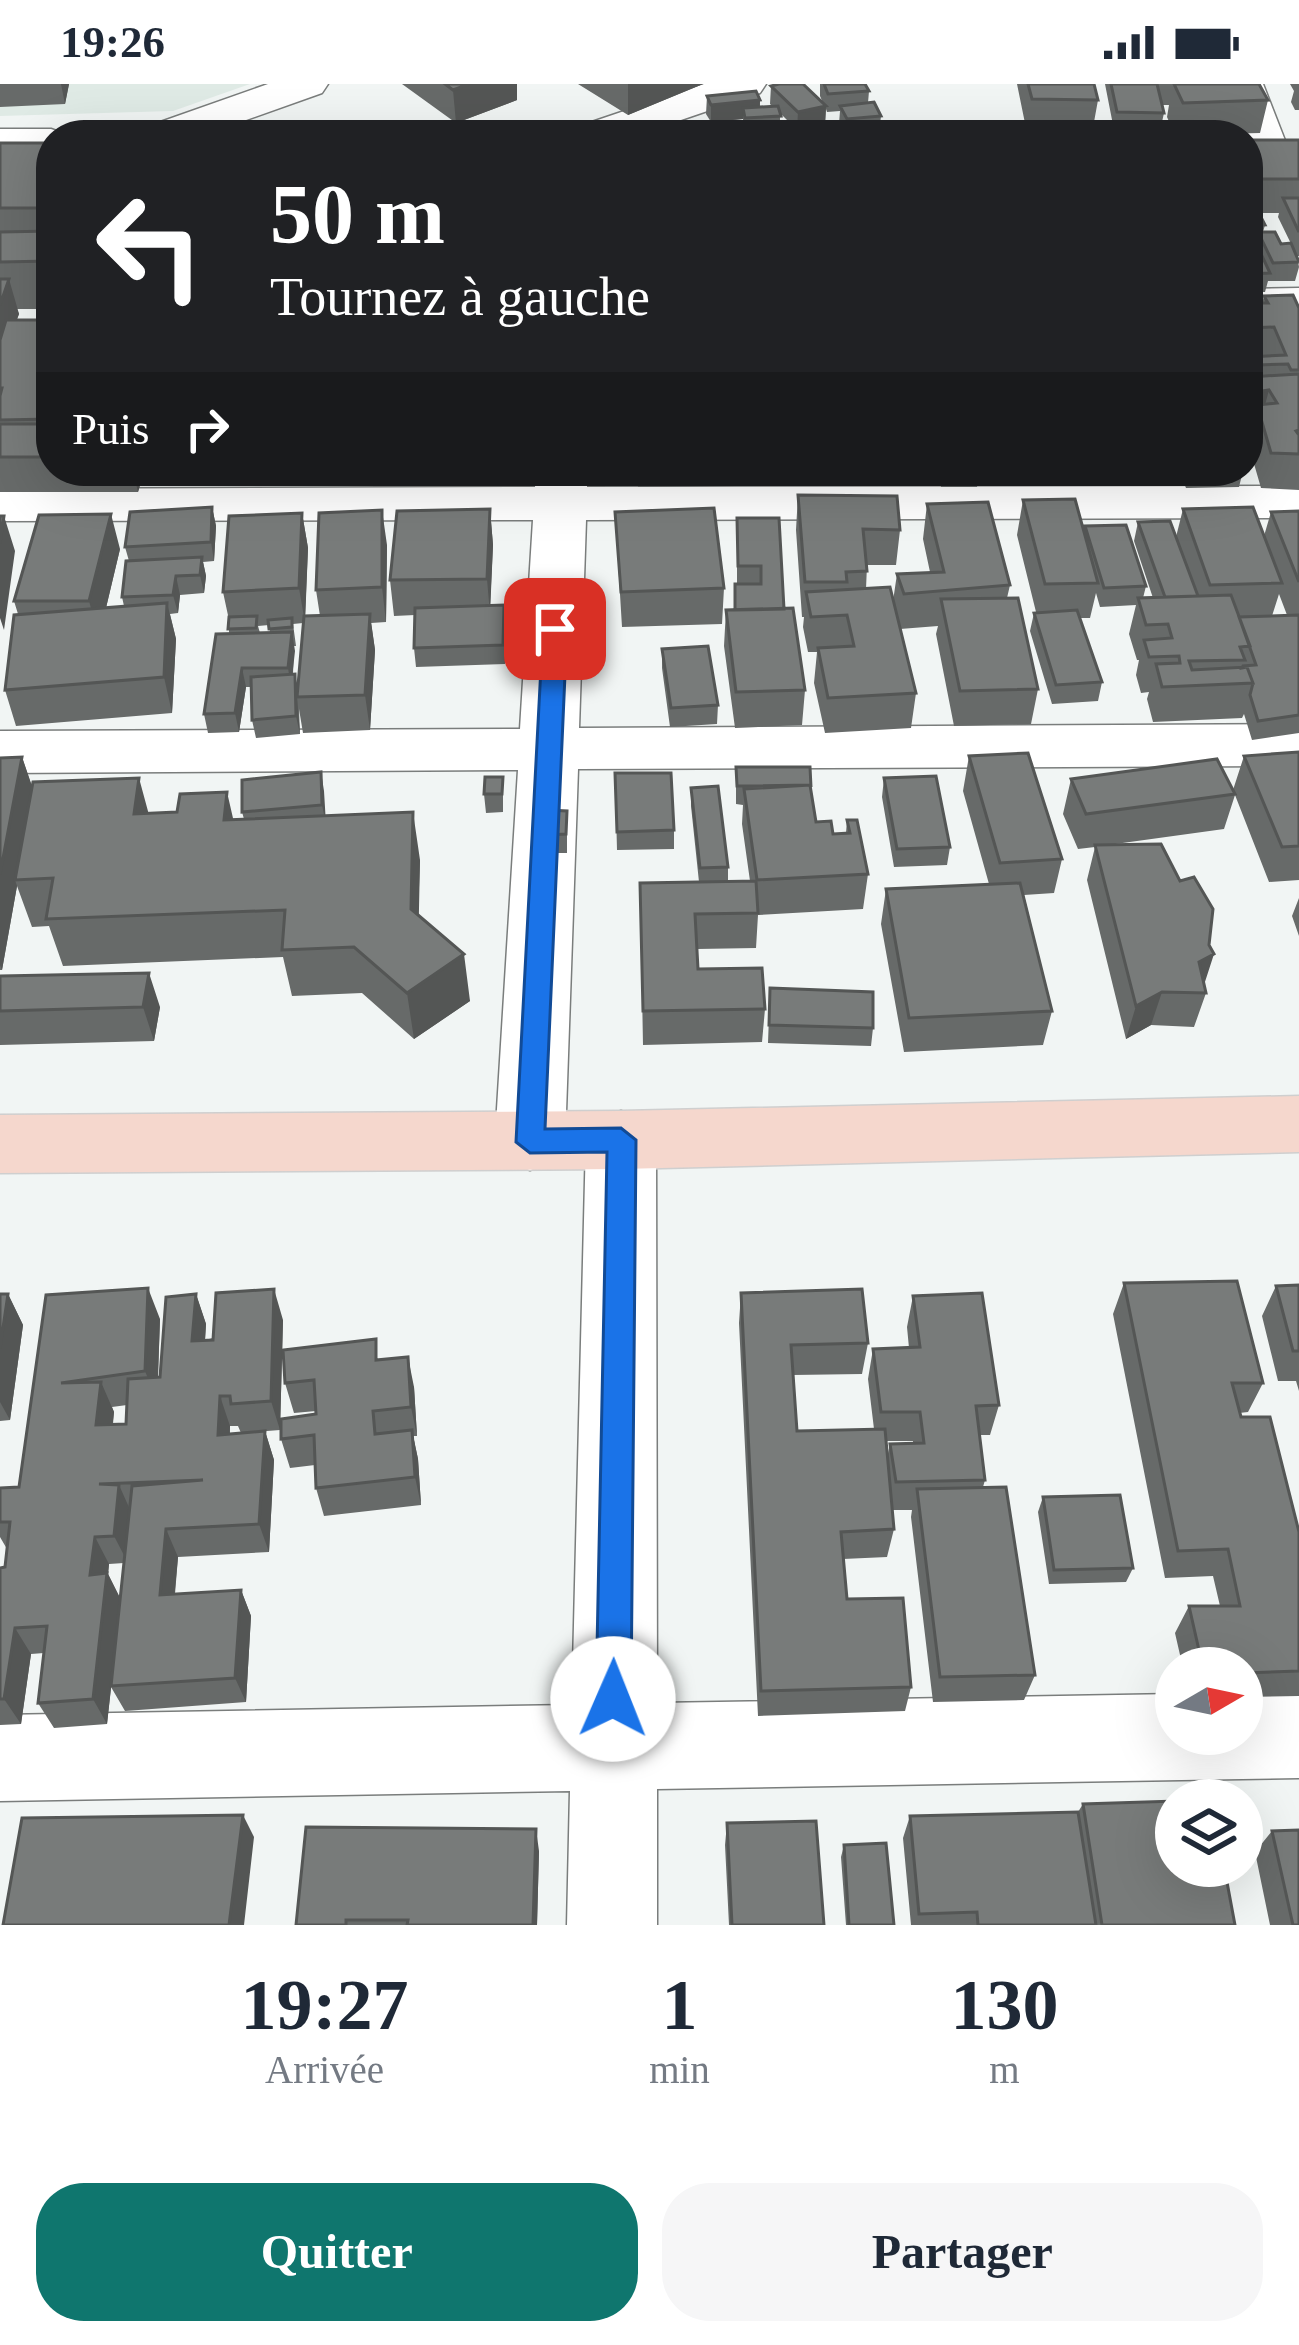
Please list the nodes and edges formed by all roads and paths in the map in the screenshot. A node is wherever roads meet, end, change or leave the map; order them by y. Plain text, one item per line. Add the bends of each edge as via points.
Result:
1 (307, 84) edge
2 (745, 84) edge
3 (1242, 84) edge
4 (206, 120) edge
5 (639, 120) edge
6 (1260, 120) edge
7 (0, 142) edge
8 (36, 142) edge
9 (1299, 302) edge
10 (1263, 303) edge
11 (172, 487) edge
12 (561, 488) edge
13 (1299, 502) edge
14 (0, 505) edge
15 (1299, 745) edge
16 (0, 752) edge
17 (550, 752) junction
18 (1299, 1124) edge
19 (621, 1140) junction
20 (530, 1142) junction
21 (0, 1144) edge
22 (1299, 1735) edge
23 (612, 1746) junction
24 (0, 1758) edge
25 (612, 1925) edge

1 - 4 street
2 - 5 street
3 - 6 street
7 - 8 street
9 - 10 street
11 - 12 street
11 - 14 street
12 - 13 street
12 - 17 street
15 - 17 street
16 - 17 street
17 - 20 street
18 - 19 main road
19 - 20 main road
19 - 23 street
20 - 21 main road
22 - 23 street
23 - 24 street
23 - 25 street

